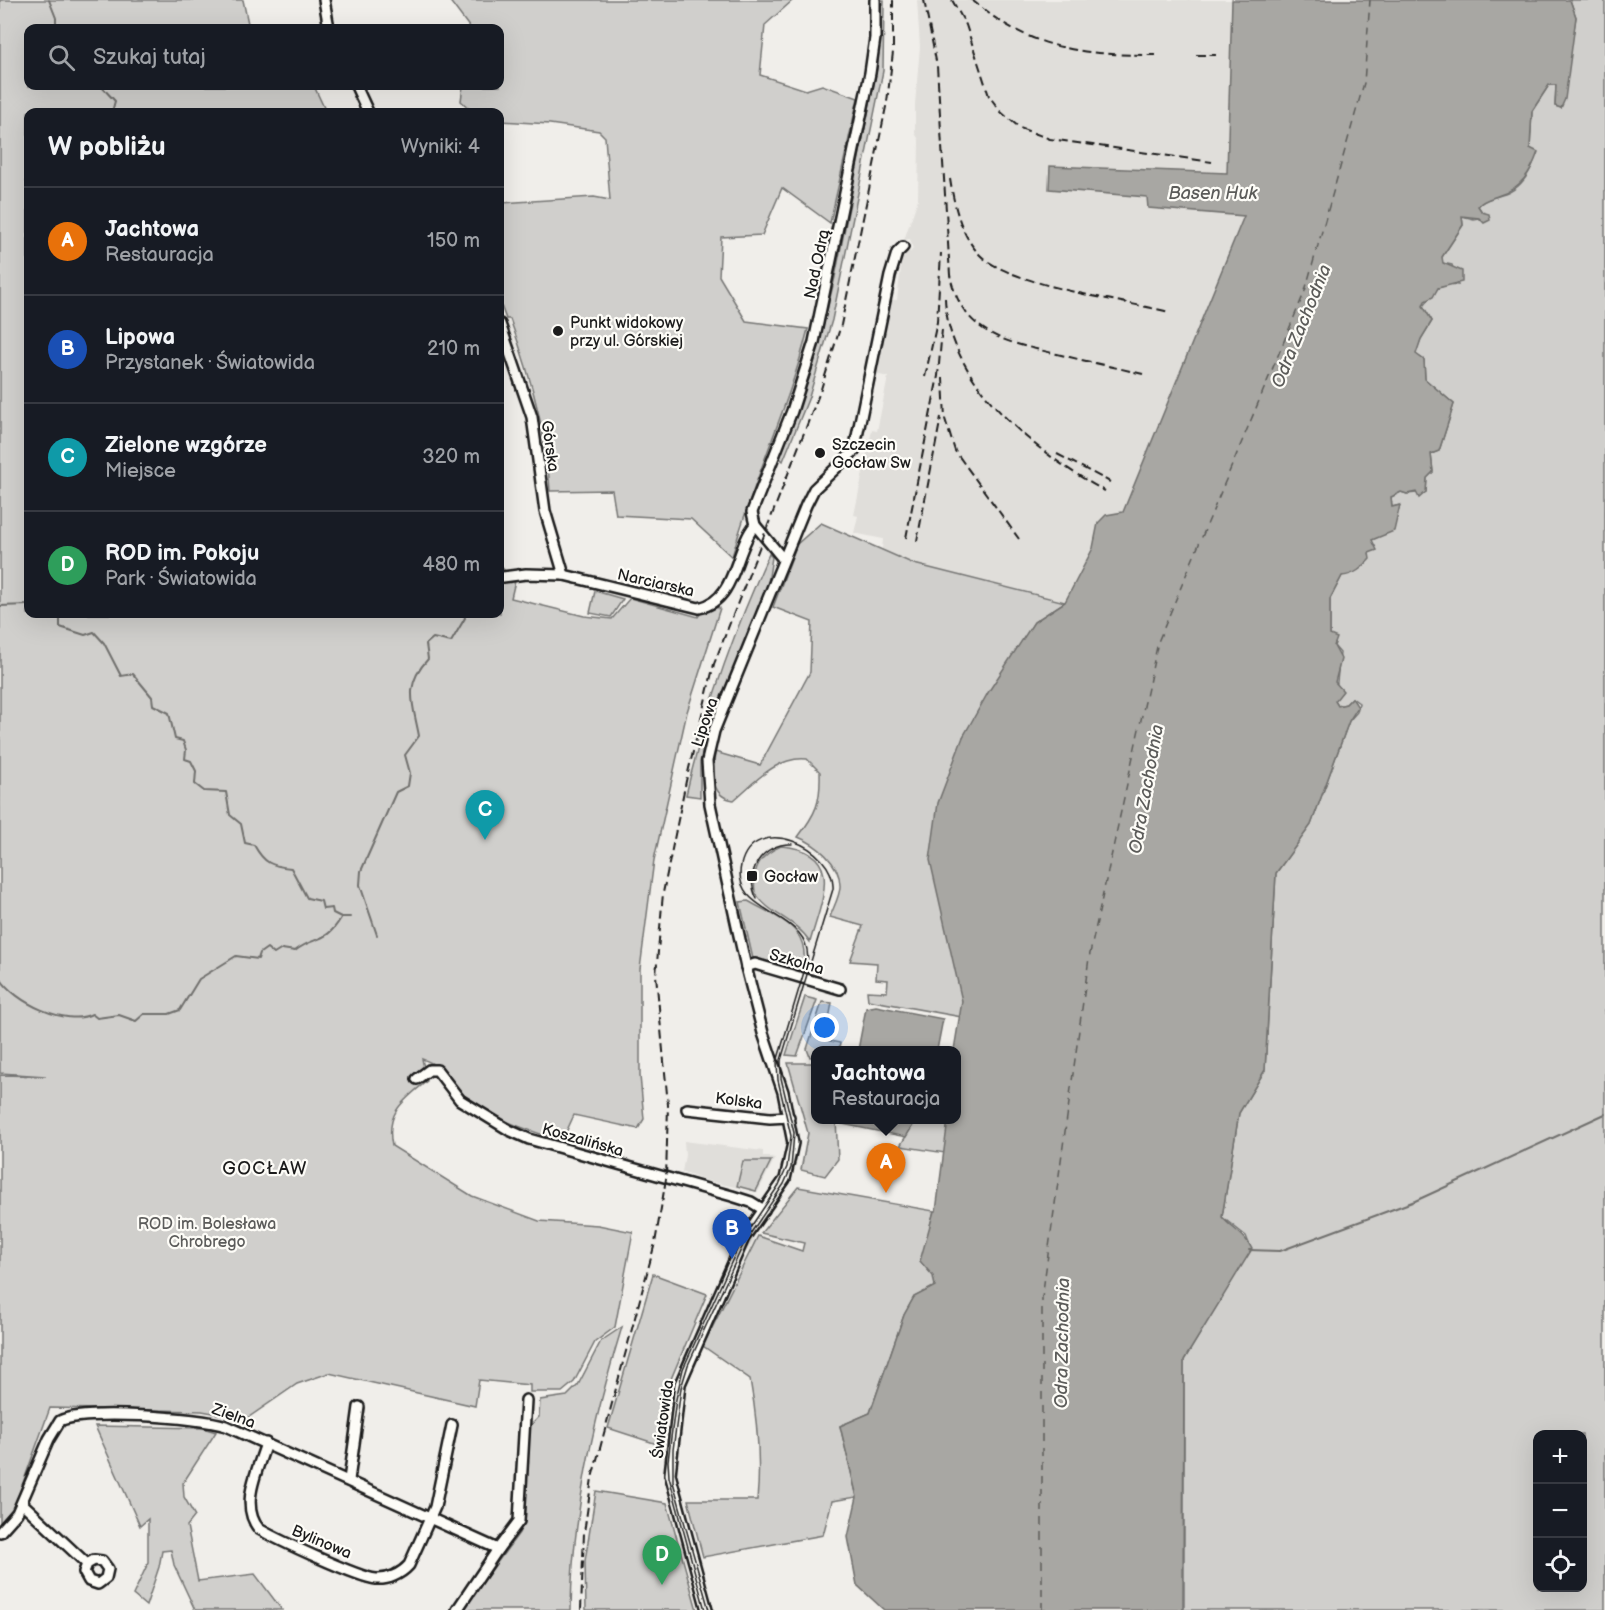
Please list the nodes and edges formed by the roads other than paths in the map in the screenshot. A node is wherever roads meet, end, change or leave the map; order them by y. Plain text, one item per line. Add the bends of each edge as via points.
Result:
1 (324, 0) edge
2 (875, 0) edge
3 (328, 24) edge
4 (358, 90) edge
5 (366, 108) edge
6 (903, 247) dead end
7 (504, 336) edge
8 (755, 525) junction
9 (783, 559) junction
10 (564, 575) junction
11 (504, 577) edge
12 (746, 967) junction
13 (840, 988) dead end
14 (417, 1079) dead end
15 (687, 1109) dead end
16 (789, 1117) junction
17 (764, 1210) junction
18 (526, 1400) dead end
19 (358, 1407) dead end
20 (452, 1425) dead end
21 (266, 1443) junction
22 (349, 1480) junction
23 (22, 1503) junction
24 (430, 1517) junction
25 (0, 1532) edge
26 (498, 1549) junction
27 (87, 1564) dead end
28 (457, 1610) edge
29 (707, 1610) edge

1 - 3 street
2 - 8 street, Nad Odrą via 870,73 823,305 795,404 752,512
4 - 5 street
6 - 9 street, Lipowa via 897,253 890,276 854,451 814,489
7 - 10 street, Górska via 532,417 545,511
8 - 9 street
8 - 10 street, Narciarska via 725,590 706,606 682,605
9 - 12 street, Lipowa via 714,731 707,761 710,804
10 - 11 street, Narciarska
12 - 13 street, Szkolna via 755,964
12 - 16 street, Lipowa
14 - 17 street, Koszalińska via 429,1070 437,1070 472,1110 529,1139 732,1196
15 - 16 street, Kolska
16 - 17 street, Lipowa via 793,1140 789,1166 783,1183
17 - 29 street, Światowida via 740,1247 685,1368 669,1461
18 - 26 street via 519,1521
19 - 22 street
20 - 24 street
21 - 22 street, Zielna
21 - 23 street, Zielna via 200,1419 65,1419 53,1432
21 - 24 street, Bylinowa via 249,1506 253,1522 267,1533 367,1576 387,1578 409,1565
22 - 24 street, Zielna
23 - 25 street
23 - 27 street
24 - 26 street, Zielna
26 - 28 street

